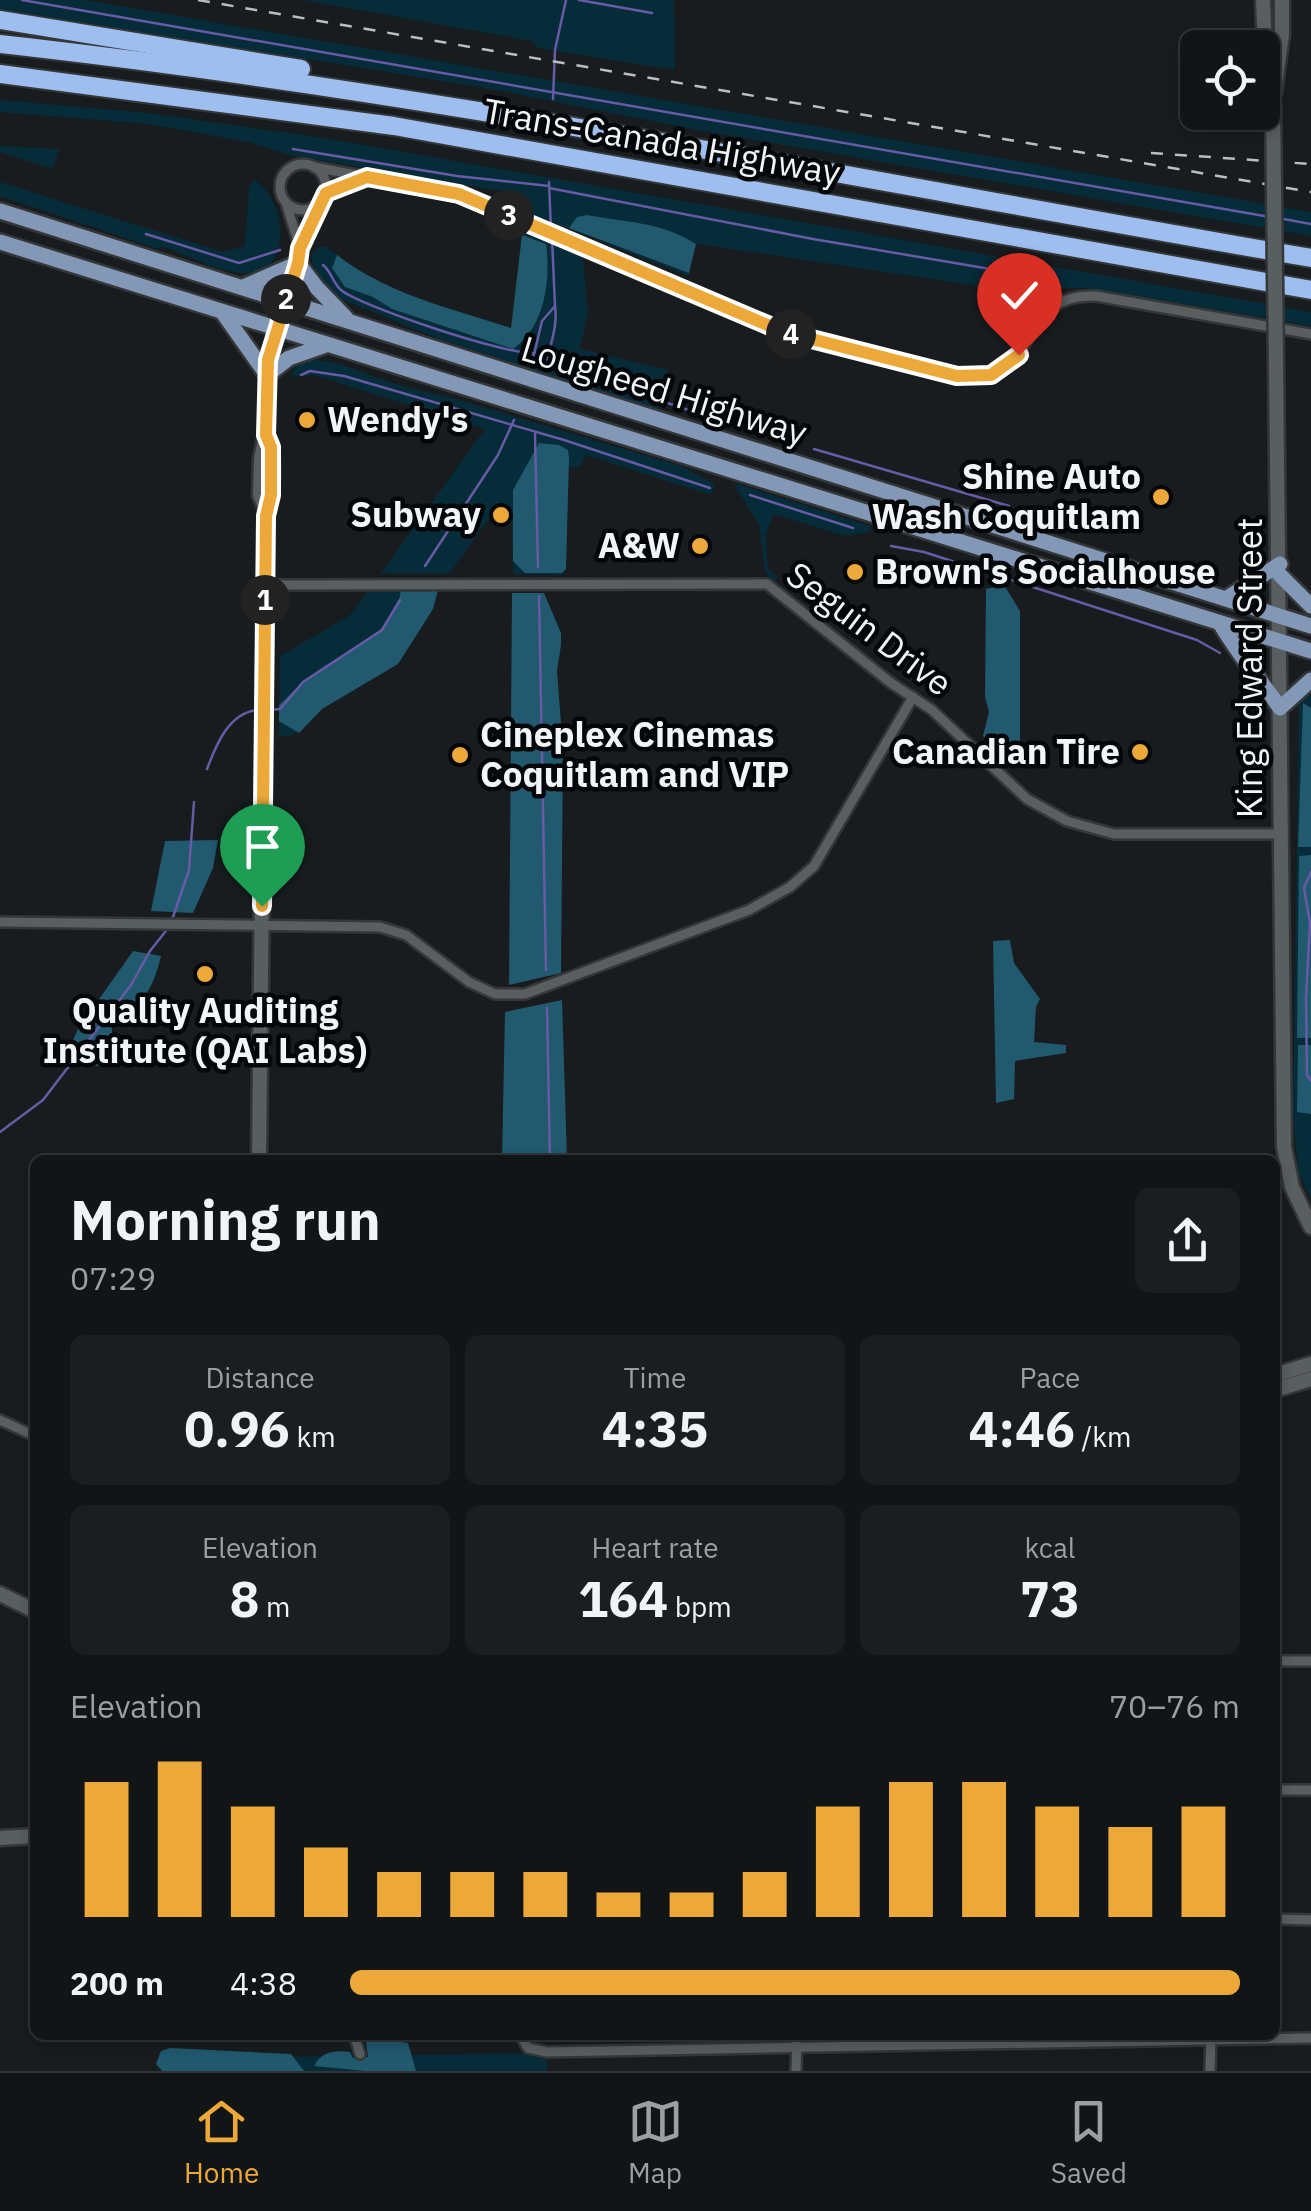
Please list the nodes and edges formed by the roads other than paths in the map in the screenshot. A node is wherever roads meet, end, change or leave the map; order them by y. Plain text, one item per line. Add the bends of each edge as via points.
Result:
1 (1263, 0) edge
2 (1282, 0) edge
3 (0, 20) edge
4 (1264, 30) edge
5 (0, 44) edge
6 (1280, 50) edge
7 (0, 76) edge
8 (375, 92) junction
9 (1273, 130) edge
10 (314, 167) junction
11 (367, 177) junction
12 (326, 193) junction
13 (286, 204) junction
14 (318, 206) junction
15 (0, 211) edge
16 (0, 242) edge
17 (299, 255) junction
18 (1311, 258) edge
19 (243, 287) junction
20 (1311, 290) edge
21 (285, 302) junction
22 (223, 313) junction
23 (349, 320) junction
24 (276, 329) junction
25 (1311, 334) edge
26 (326, 346) junction
27 (266, 375) junction
28 (1280, 570) junction
29 (265, 585) junction
30 (1227, 598) junction
31 (1311, 606) edge
32 (1280, 616) junction
33 (1220, 623) junction
34 (1311, 626) edge
35 (1279, 642) junction
36 (1311, 652) edge
37 (1311, 680) edge
38 (913, 697) junction
39 (1280, 708) junction
40 (1281, 834) junction
41 (0, 922) edge
42 (262, 924) junction
43 (260, 1155) edge
44 (1311, 1227) edge
45 (1311, 1364) edge
46 (1280, 1373) edge
47 (1311, 1378) edge
48 (1280, 1388) edge
49 (0, 1420) edge
50 (30, 1434) edge
51 (0, 1594) edge
52 (30, 1609) edge
53 (1280, 1661) edge
54 (1311, 1661) edge
55 (1280, 1790) edge
56 (1311, 1790) edge
57 (30, 1836) edge
58 (0, 1838) edge
59 (1280, 1919) edge
60 (1311, 1920) edge
61 (1280, 2038) edge
62 (1311, 2038) edge
63 (356, 2040) edge
64 (523, 2040) edge
65 (796, 2040) edge
66 (913, 2040) edge
67 (1211, 2040) edge
68 (796, 2047) junction
69 (360, 2054) dead end
70 (796, 2071) edge
71 (1210, 2071) edge

1 - 4 main road, King Edward Street
2 - 6 main road, King Edward Street
3 - 8 highway via 313,71
5 - 8 highway, Trans-Canada Highway
7 - 20 highway, Trans-Canada Highway via 394,126
8 - 18 highway, Trans-Canada Highway
9 - 28 main road, King Edward Street, bridge
10 - 11 street
10 - 12 street
10 - 13 street via 297,165 284,174
11 - 12 street
11 - 25 street via 459,194 784,332 967,378 1004,368 1047,310 1077,296
12 - 14 street
13 - 14 street via 305,211
13 - 17 street
14 - 17 street
15 - 19 main road, Lougheed Highway
16 - 22 main road, Lougheed Highway
17 - 19 main road
17 - 21 street
17 - 23 main road via 317,288
19 - 21 main road, Lougheed Highway
21 - 23 main road, Lougheed Highway
21 - 24 main road
22 - 24 main road, Lougheed Highway
22 - 27 main road
23 - 30 main road, Lougheed Highway
24 - 26 main road, Lougheed Highway
24 - 27 main road
26 - 27 main road via 289,358
26 - 33 main road, Lougheed Highway
27 - 29 main road via 271,495
28 - 30 main road
28 - 31 main road
28 - 32 main road, King Edward Street
29 - 38 street, Seguin Drive via 767,584
29 - 42 main road
30 - 32 main road, Lougheed Highway
32 - 34 main road, Lougheed Highway
32 - 35 main road, King Edward Street
33 - 35 main road, Lougheed Highway
33 - 39 main road
35 - 36 main road, Lougheed Highway
35 - 39 main road, King Edward Street
37 - 39 main road
38 - 40 street, Seguin Drive via 1027,799 1067,821 1114,834
38 - 42 street via 814,866 790,887 707,928 525,994 495,994 469,982 394,930
39 - 40 main road, King Edward Street
40 - 44 main road, King Edward Street via 1284,1147 1292,1188
41 - 42 street
42 - 43 main road
45 - 46 main road
47 - 48 main road
49 - 50 street
51 - 52 main road
53 - 54 street
55 - 56 street
57 - 58 main road
59 - 60 street
61 - 62 street
63 - 69 street
64 - 68 street via 547,2052 659,2043
65 - 68 street
66 - 68 street
67 - 71 street
68 - 70 street

